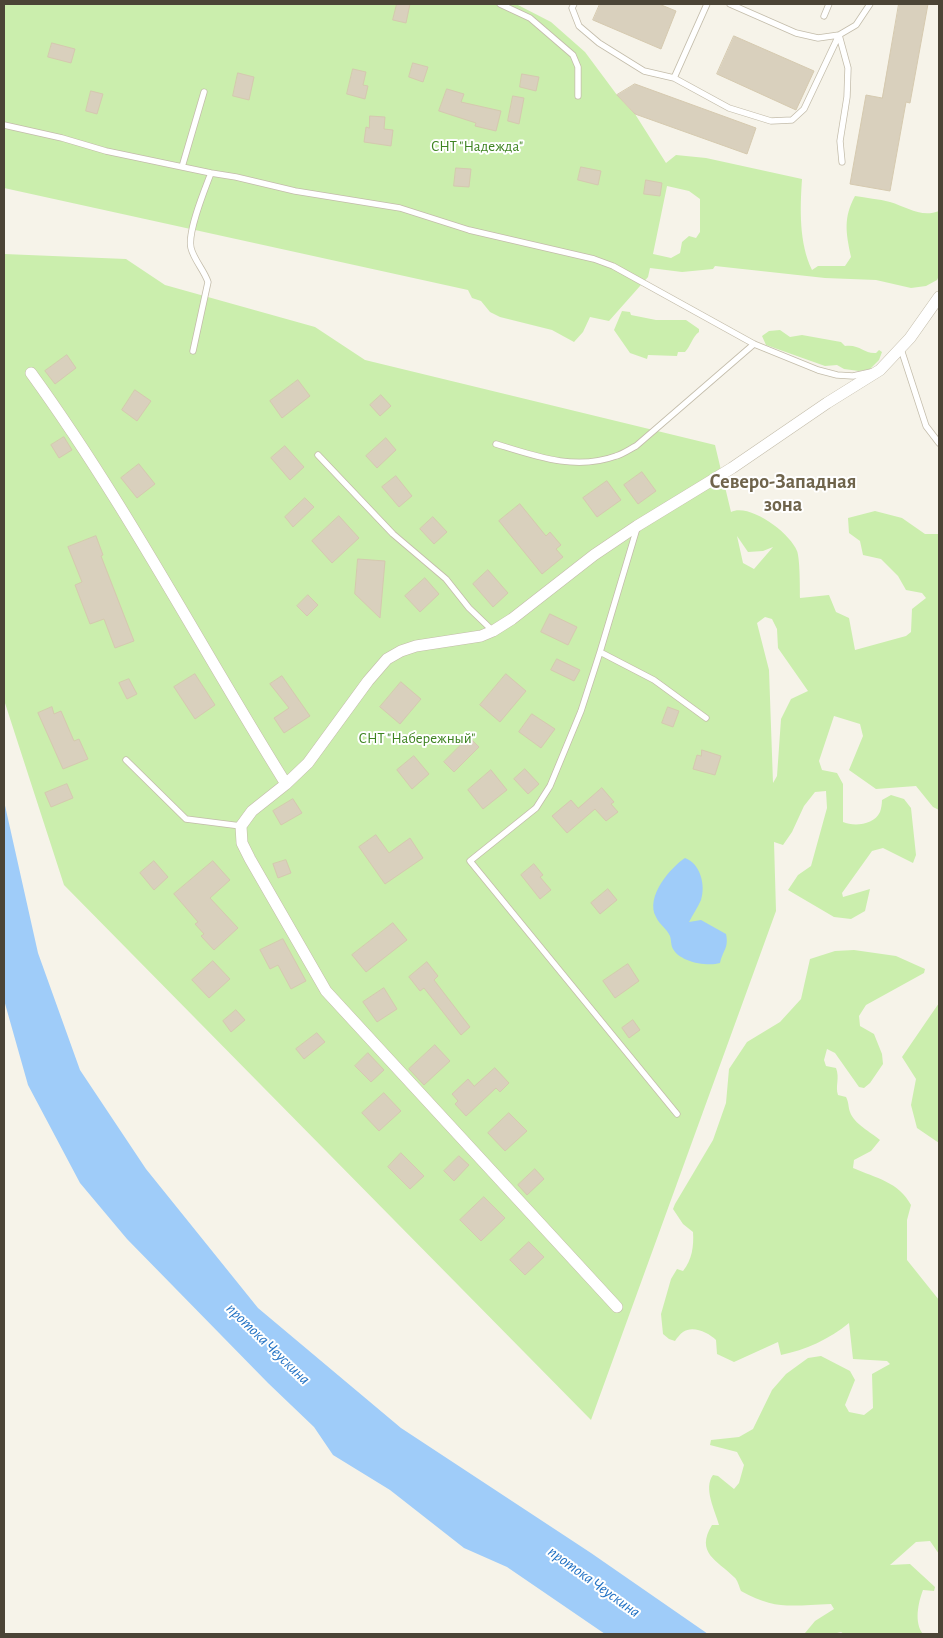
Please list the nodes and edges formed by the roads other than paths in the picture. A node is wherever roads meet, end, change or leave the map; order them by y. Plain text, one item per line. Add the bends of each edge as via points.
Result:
1 (500, 4) edge
2 (574, 4) edge
3 (707, 4) edge
4 (730, 4) edge
5 (829, 4) edge
6 (870, 4) edge
7 (824, 16) dead end
8 (839, 35) junction
9 (674, 78) junction
10 (204, 92) dead end
11 (578, 96) dead end
12 (4, 125) edge
13 (842, 162) dead end
14 (182, 167) junction
15 (211, 173) junction
16 (939, 297) edge
17 (754, 344) junction
18 (901, 348) junction
19 (193, 351) dead end
20 (880, 370) junction
21 (31, 373) dead end
22 (939, 443) edge
23 (496, 444) dead end
24 (318, 455) dead end
25 (637, 526) junction
26 (493, 631) junction
27 (600, 652) junction
28 (706, 718) dead end
29 (126, 760) dead end
30 (286, 784) junction
31 (241, 826) junction
32 (677, 1114) dead end
33 (618, 1307) dead end

1 - 11 lane via 530,18 572,55 578,67
2 - 9 lane via 572,8 579,26 599,43 644,71
3 - 9 lane
4 - 8 lane via 796,33 818,38
5 - 7 lane
6 - 8 lane via 856,25
8 - 9 lane via 804,109 792,120 771,121 729,108
8 - 13 lane via 848,68 840,141
10 - 14 lane
12 - 14 lane
14 - 15 lane
15 - 17 lane via 294,191 400,208 469,230 594,260 613,266
15 - 19 lane via 190,239 191,249 208,282
16 - 18 street
17 - 20 lane via 837,375 853,376
17 - 23 lane via 636,446 616,456 593,462 568,463
18 - 20 street
18 - 22 lane via 926,426
20 - 25 street via 732,468
21 - 30 street via 114,498
24 - 26 lane via 393,534 446,579
25 - 26 street
25 - 27 lane
26 - 30 street via 481,636 416,646 387,659 308,763
27 - 28 lane via 654,680
27 - 32 lane via 581,711 550,786 536,808 470,862
29 - 31 lane via 186,819
30 - 31 street via 252,811
31 - 33 street via 242,843 250,859 326,990

